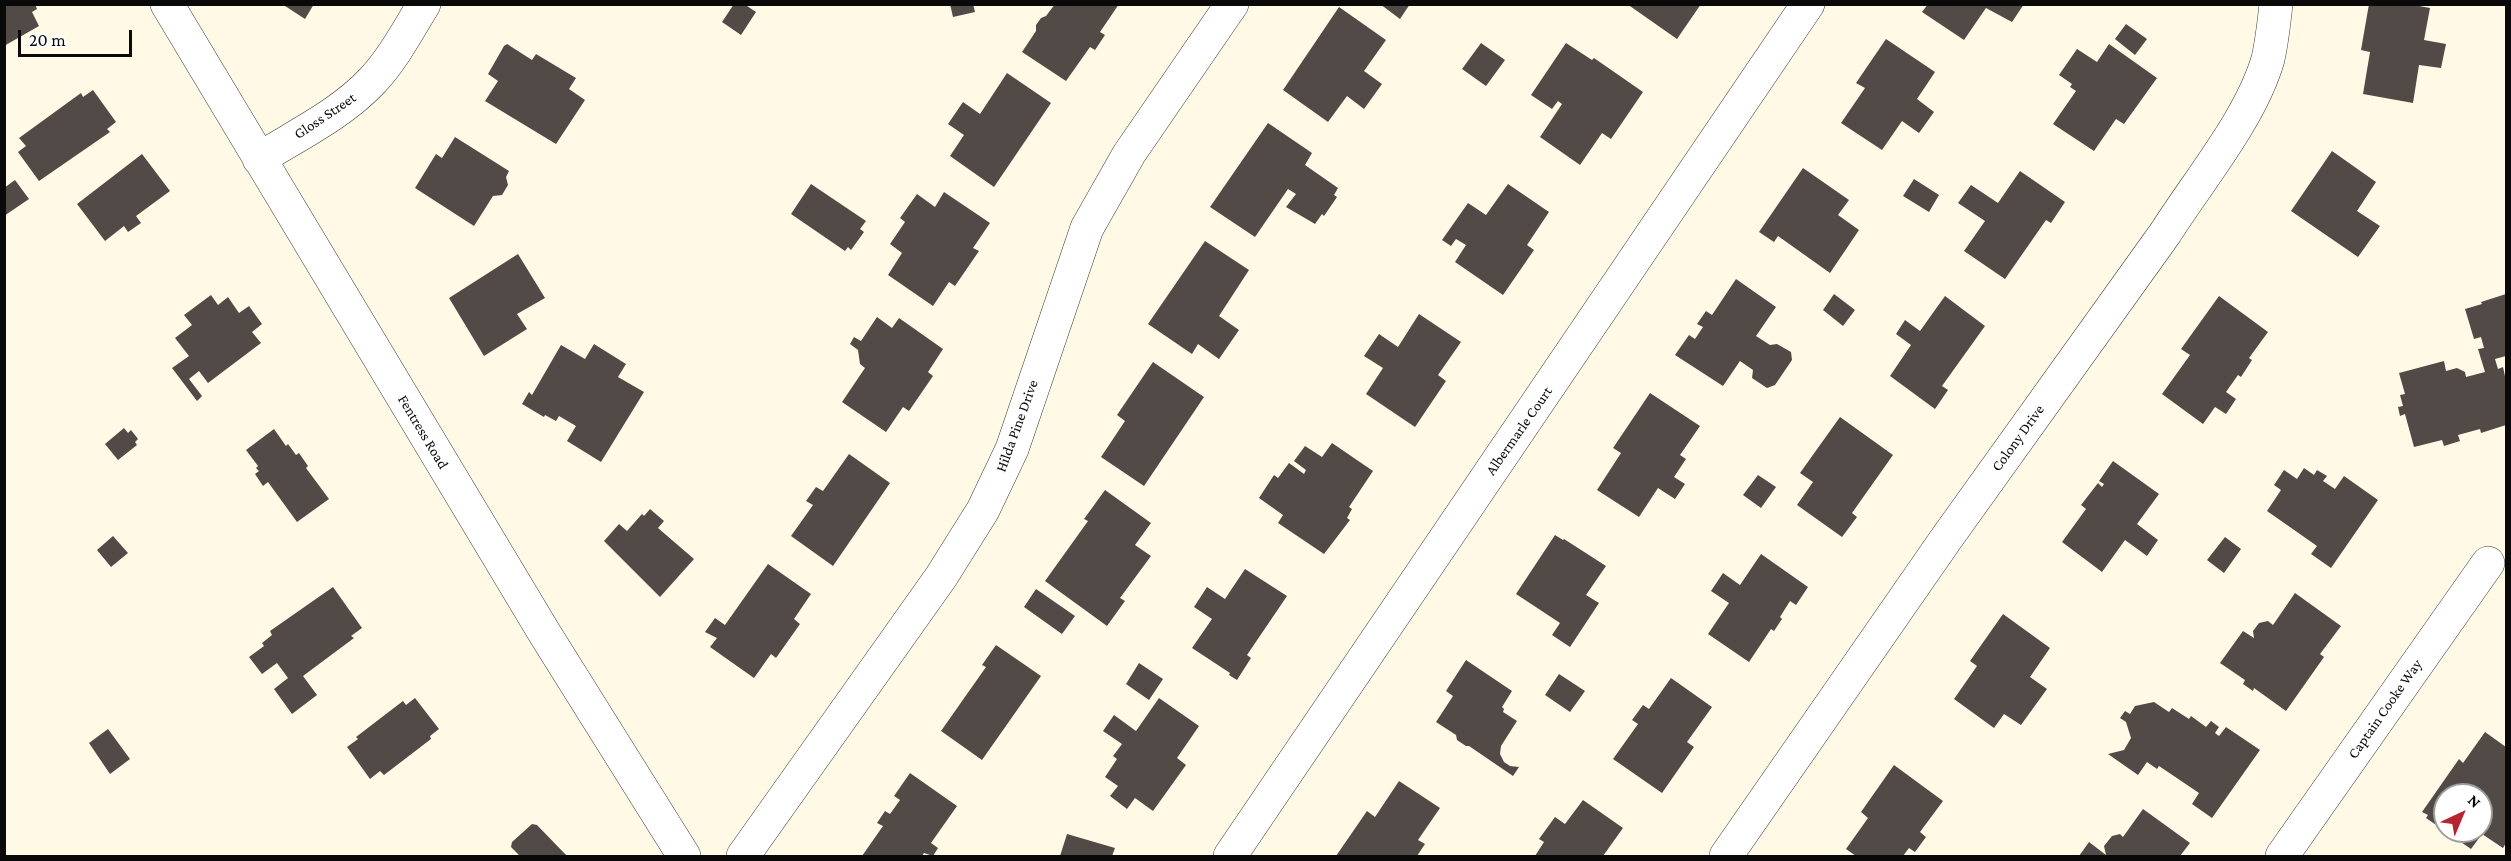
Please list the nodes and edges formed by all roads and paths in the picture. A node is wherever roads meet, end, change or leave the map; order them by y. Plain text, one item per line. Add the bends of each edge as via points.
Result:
1 (167, 4) edge
2 (424, 4) edge
3 (1232, 4) edge
4 (1808, 4) edge
5 (2276, 4) edge
6 (258, 159) junction
7 (2488, 562) dead end
8 (684, 856) edge
9 (743, 856) edge
10 (1230, 856) edge
11 (1726, 856) edge
12 (2282, 856) edge

1 - 6 street, Fentress Road
2 - 6 street, Gloss Street via 373,80 347,104
3 - 9 street, Hilda Pine Drive via 1129,154 1087,228 1012,449 982,510 941,577
4 - 10 street, Albermarle Court
5 - 11 street, Colony Drive via 2267,61 2227,142
6 - 8 street, Fentress Road
7 - 12 street, Captain Cooke Way

